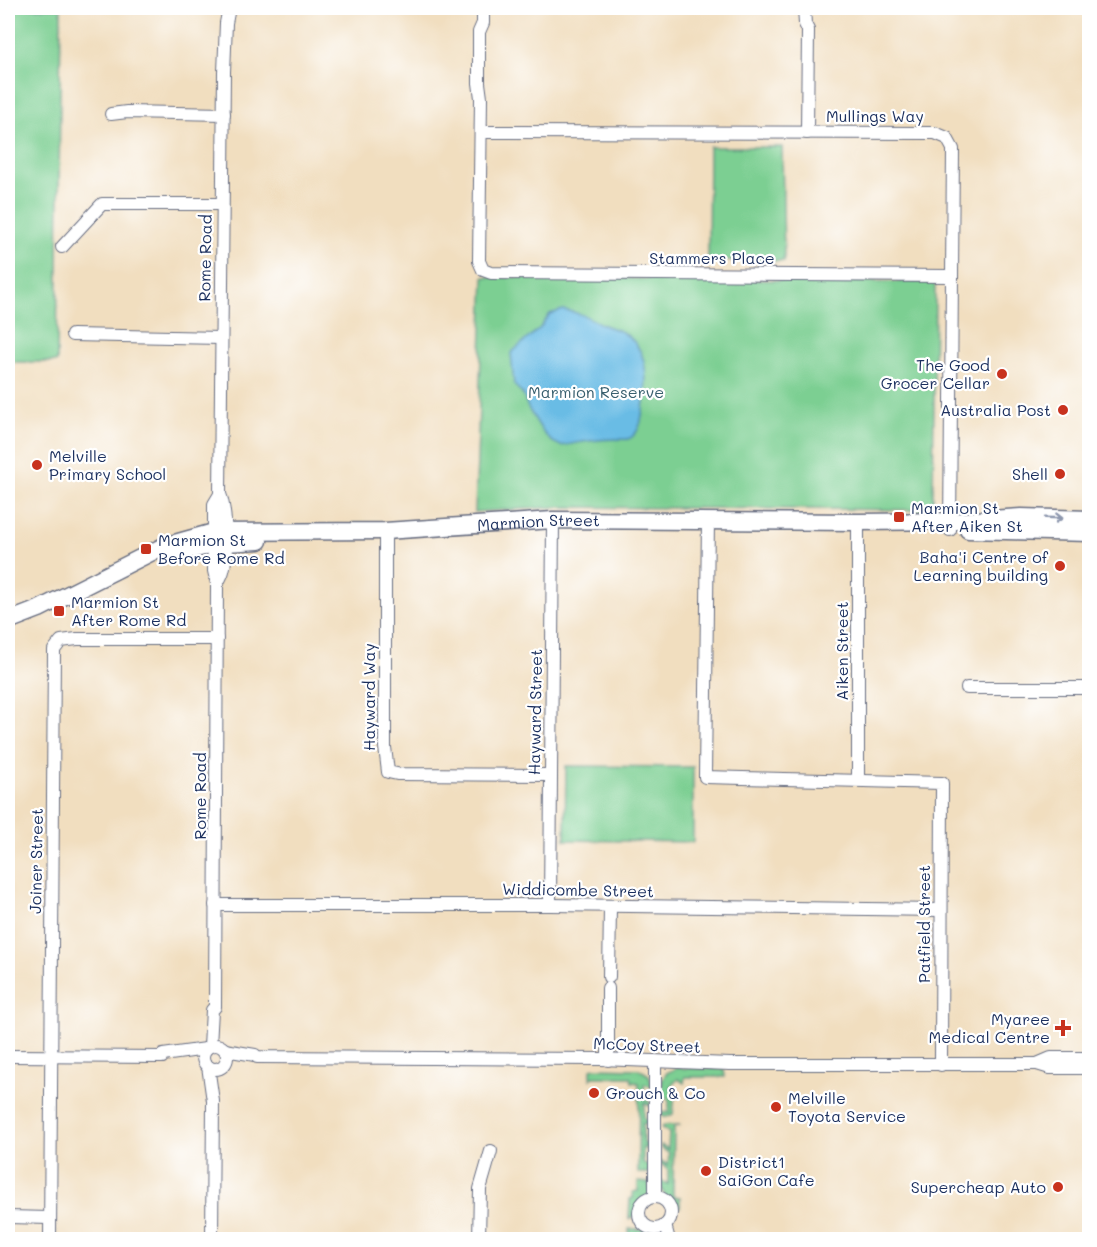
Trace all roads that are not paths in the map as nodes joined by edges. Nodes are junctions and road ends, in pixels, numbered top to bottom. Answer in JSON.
{"nodes":[{"id":1,"x":222,"y":8,"type":"edge"},
{"id":2,"x":229,"y":8,"type":"edge"},
{"id":3,"x":475,"y":8,"type":"edge"},
{"id":4,"x":483,"y":8,"type":"edge"},
{"id":5,"x":804,"y":8,"type":"edge"},
{"id":6,"x":811,"y":8,"type":"edge"},
{"id":7,"x":226,"y":23,"type":"junction"},
{"id":8,"x":808,"y":30,"type":"junction"},
{"id":9,"x":479,"y":32,"type":"junction"},
{"id":10,"x":111,"y":114,"type":"dead end"},
{"id":11,"x":224,"y":114,"type":"junction"},
{"id":12,"x":481,"y":132,"type":"junction"},
{"id":13,"x":807,"y":133,"type":"junction"},
{"id":14,"x":222,"y":204,"type":"junction"},
{"id":15,"x":62,"y":247,"type":"dead end"},
{"id":16,"x":951,"y":276,"type":"junction"},
{"id":17,"x":72,"y":335,"type":"dead end"},
{"id":18,"x":221,"y":338,"type":"junction"},
{"id":19,"x":1089,"y":519,"type":"edge"},
{"id":20,"x":553,"y":523,"type":"junction"},
{"id":21,"x":708,"y":524,"type":"junction"},
{"id":22,"x":858,"y":525,"type":"junction"},
{"id":23,"x":950,"y":526,"type":"junction"},
{"id":24,"x":1089,"y":533,"type":"edge"},
{"id":25,"x":386,"y":534,"type":"junction"},
{"id":26,"x":219,"y":538,"type":"junction"},
{"id":27,"x":8,"y":621,"type":"edge"},
{"id":28,"x":8,"y":629,"type":"edge"},
{"id":29,"x":217,"y":639,"type":"junction"},
{"id":30,"x":967,"y":688,"type":"dead end"},
{"id":31,"x":1089,"y":688,"type":"edge"},
{"id":32,"x":551,"y":775,"type":"junction"},
{"id":33,"x":858,"y":780,"type":"junction"},
{"id":34,"x":215,"y":905,"type":"junction"},
{"id":35,"x":550,"y":905,"type":"junction"},
{"id":36,"x":610,"y":907,"type":"junction"},
{"id":37,"x":941,"y":910,"type":"junction"},
{"id":38,"x":215,"y":1007,"type":"junction"},
{"id":39,"x":224,"y":1049,"type":"junction"},
{"id":40,"x":8,"y":1056,"type":"edge"},
{"id":41,"x":50,"y":1057,"type":"junction"},
{"id":42,"x":257,"y":1058,"type":"junction"},
{"id":43,"x":1089,"y":1058,"type":"edge"},
{"id":44,"x":212,"y":1059,"type":"junction"},
{"id":45,"x":609,"y":1060,"type":"junction"},
{"id":46,"x":655,"y":1061,"type":"junction"},
{"id":47,"x":1037,"y":1064,"type":"junction"},
{"id":48,"x":940,"y":1065,"type":"junction"},
{"id":49,"x":1089,"y":1068,"type":"edge"},
{"id":50,"x":490,"y":1151,"type":"dead end"},
{"id":51,"x":655,"y":1197,"type":"junction"},
{"id":52,"x":8,"y":1218,"type":"edge"},
{"id":53,"x":50,"y":1218,"type":"junction"},
{"id":54,"x":665,"y":1225,"type":"junction"},
{"id":55,"x":50,"y":1239,"type":"edge"},
{"id":56,"x":212,"y":1239,"type":"edge"},
{"id":57,"x":479,"y":1239,"type":"edge"},
{"id":58,"x":669,"y":1239,"type":"edge"}],
"edges":[{"from":1,"to":7,"type":"street","name":"Rome Road"},
{"from":2,"to":7,"type":"street","name":"Rome Road"},
{"from":3,"to":9,"type":"street"},
{"from":4,"to":9,"type":"street"},
{"from":5,"to":8,"type":"street"},
{"from":6,"to":8,"type":"street"},
{"from":7,"to":11,"type":"street","name":"Rome Road"},
{"from":8,"to":13,"type":"street"},
{"from":9,"to":12,"type":"street"},
{"from":10,"to":11,"type":"street"},
{"from":11,"to":14,"type":"street","name":"Rome Road"},
{"from":12,"to":13,"type":"street","name":"Mullings Way"},
{"from":12,"to":16,"type":"street","name":"Stammers Place"},
{"from":13,"to":16,"type":"street","name":"Mullings Way"},
{"from":14,"to":15,"type":"street"},
{"from":14,"to":18,"type":"street","name":"Rome Road"},
{"from":16,"to":23,"type":"street","name":"Mullings Way"},
{"from":17,"to":18,"type":"street"},
{"from":18,"to":26,"type":"street","name":"Rome Road"},
{"from":23,"to":19,"type":"main road","name":"Marmion Street","one_way":true},
{"from":20,"to":21,"type":"main road","name":"Marmion Street"},
{"from":20,"to":25,"type":"main road","name":"Marmion Street"},
{"from":20,"to":32,"type":"street","name":"Hayward Street"},
{"from":21,"to":22,"type":"main road","name":"Marmion Street"},
{"from":21,"to":33,"type":"street"},
{"from":22,"to":23,"type":"main road","name":"Marmion Street"},
{"from":22,"to":33,"type":"street","name":"Aiken Street"},
{"from":23,"to":24,"type":"main road","name":"Marmion Street"},
{"from":25,"to":26,"type":"main road","name":"Marmion Street"},
{"from":25,"to":32,"type":"street","name":"Hayward Way"},
{"from":26,"to":27,"type":"main road","name":"Marmion Street"},
{"from":26,"to":28,"type":"main road","name":"Marmion Street"},
{"from":26,"to":29,"type":"street","name":"Rome Road"},
{"from":29,"to":34,"type":"street","name":"Rome Road"},
{"from":29,"to":41,"type":"street","name":"Joiner Street"},
{"from":30,"to":31,"type":"street"},
{"from":32,"to":35,"type":"street","name":"Hayward Street"},
{"from":33,"to":37,"type":"street","name":"Patfield Street"},
{"from":34,"to":35,"type":"street","name":"Widdicombe Street"},
{"from":34,"to":38,"type":"street","name":"Rome Road"},
{"from":35,"to":36,"type":"street","name":"Widdicombe Street"},
{"from":36,"to":37,"type":"street","name":"Widdicombe Street"},
{"from":36,"to":45,"type":"street"},
{"from":37,"to":48,"type":"street","name":"Patfield Street"},
{"from":38,"to":39,"type":"street","name":"Rome Road"},
{"from":38,"to":44,"type":"street","name":"Rome Road"},
{"from":39,"to":42,"type":"street","name":"McCoy Street"},
{"from":39,"to":44,"type":"street","name":"Rome Road"},
{"from":40,"to":41,"type":"street","name":"McCoy Street"},
{"from":41,"to":44,"type":"street","name":"McCoy Street"},
{"from":41,"to":53,"type":"street","name":"Joiner Street"},
{"from":42,"to":44,"type":"street","name":"McCoy Street"},
{"from":42,"to":45,"type":"street","name":"McCoy Street"},
{"from":43,"to":47,"type":"street","name":"McCoy Street"},
{"from":44,"to":56,"type":"street","name":"Rome Road"},
{"from":45,"to":46,"type":"street","name":"McCoy Street"},
{"from":46,"to":48,"type":"street","name":"McCoy Street"},
{"from":46,"to":51,"type":"street"},
{"from":47,"to":48,"type":"street","name":"McCoy Street"},
{"from":47,"to":49,"type":"street","name":"McCoy Street"},
{"from":50,"to":57,"type":"street"},
{"from":51,"to":54,"type":"street"},
{"from":51,"to":54,"type":"street"},
{"from":52,"to":53,"type":"street"},
{"from":53,"to":55,"type":"street","name":"Joiner Street"},
{"from":54,"to":58,"type":"street"}]}
